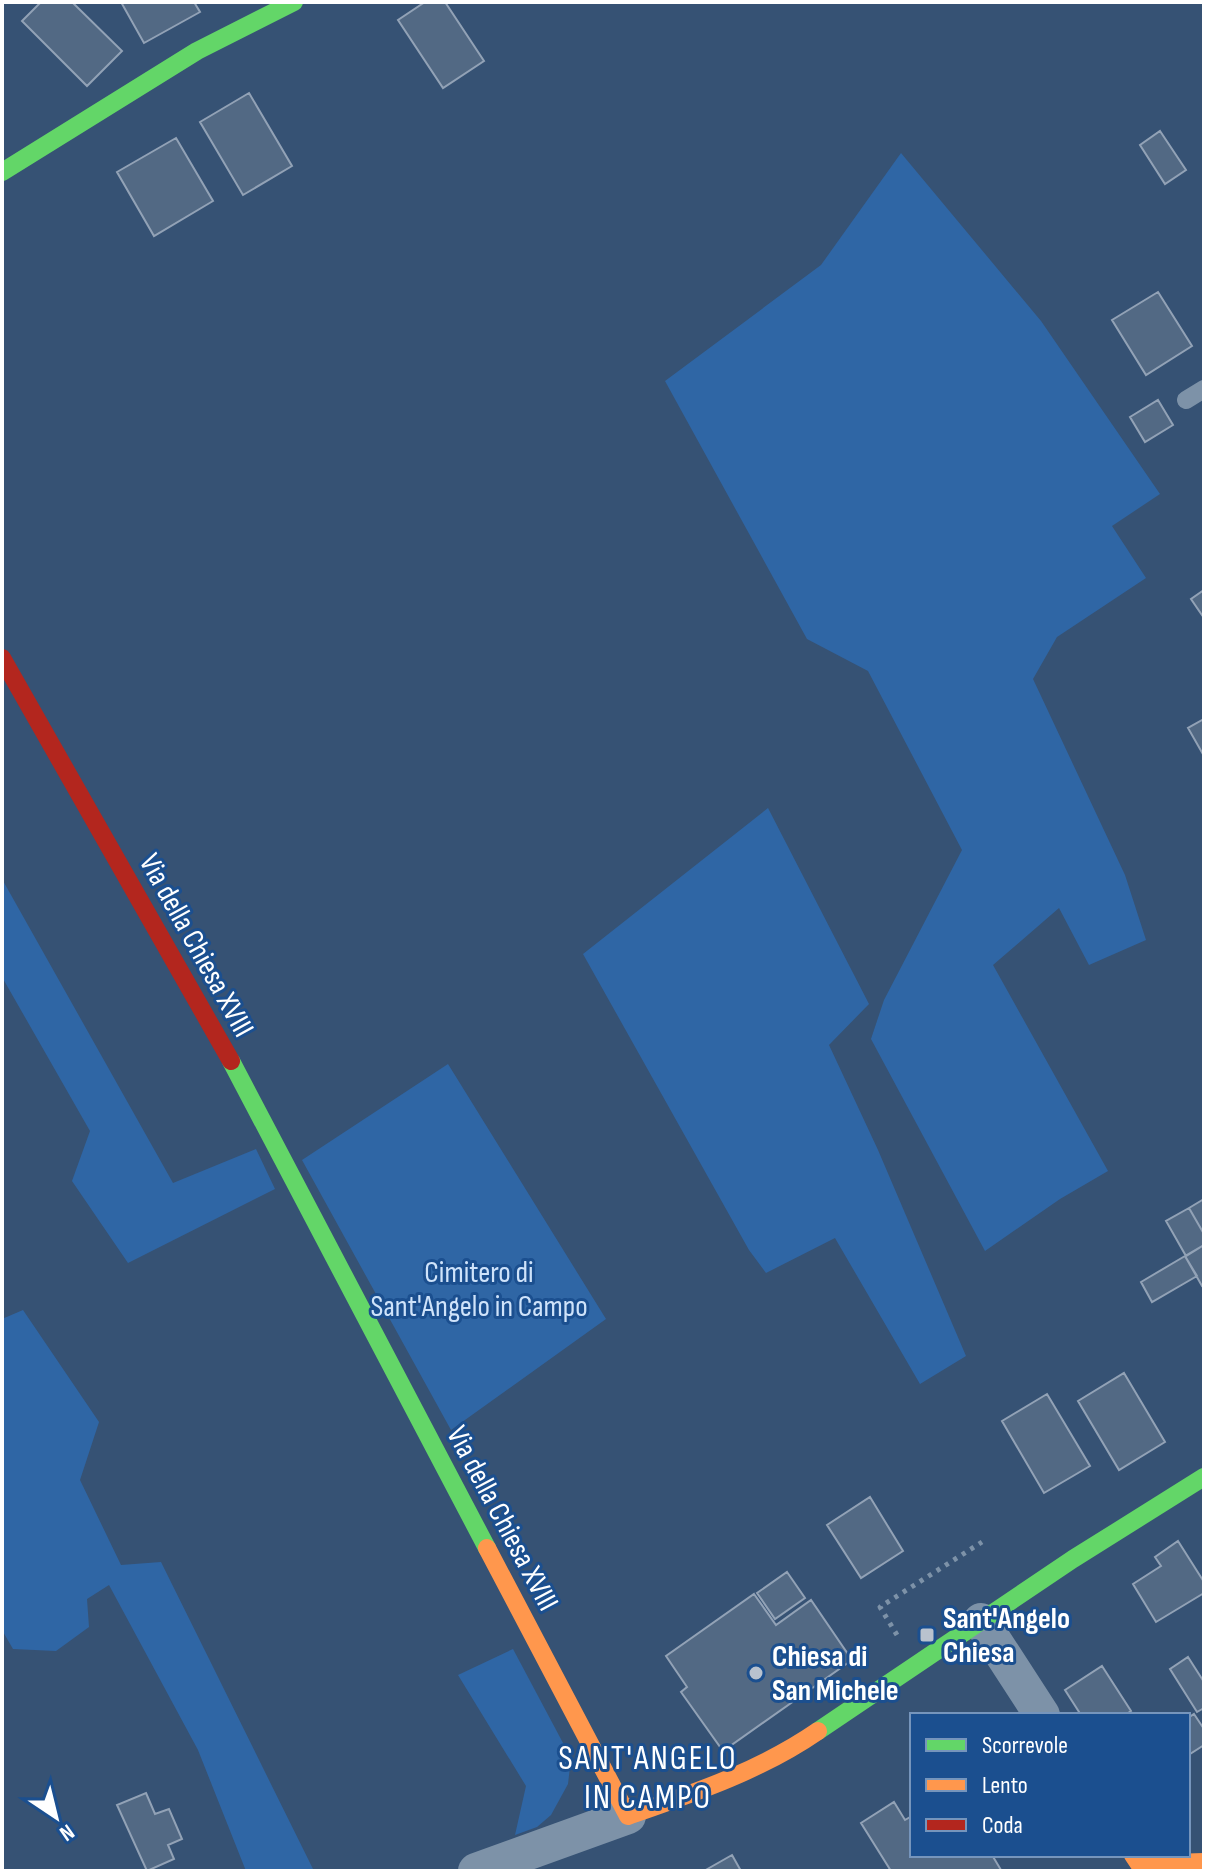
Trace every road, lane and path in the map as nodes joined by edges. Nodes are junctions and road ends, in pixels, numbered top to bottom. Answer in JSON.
{"nodes":[{"id":1,"x":294,"y":2,"type":"edge"},
{"id":2,"x":2,"y":172,"type":"edge"},
{"id":3,"x":1204,"y":389,"type":"edge"},
{"id":4,"x":1186,"y":400,"type":"dead end"},
{"id":5,"x":2,"y":658,"type":"edge"},
{"id":6,"x":1204,"y":1477,"type":"edge"},
{"id":7,"x":982,"y":1542,"type":"dead end"},
{"id":8,"x":981,"y":1621,"type":"junction"},
{"id":9,"x":917,"y":1666,"type":"junction"},
{"id":10,"x":1041,"y":1713,"type":"edge"},
{"id":11,"x":628,"y":1816,"type":"junction"},
{"id":12,"x":1134,"y":1857,"type":"edge"},
{"id":13,"x":1204,"y":1862,"type":"edge"},
{"id":14,"x":476,"y":1871,"type":"edge"}],
"edges":[{"from":1,"to":2,"type":"street"},
{"from":3,"to":4,"type":"lane"},
{"from":5,"to":11,"type":"street","name":"Via della Chiesa XVIII"},
{"from":6,"to":8,"type":"street"},
{"from":7,"to":9,"type":"path"},
{"from":8,"to":9,"type":"street"},
{"from":8,"to":10,"type":"street"},
{"from":9,"to":11,"type":"street"},
{"from":11,"to":14,"type":"street"},
{"from":12,"to":13,"type":"street"}]}
